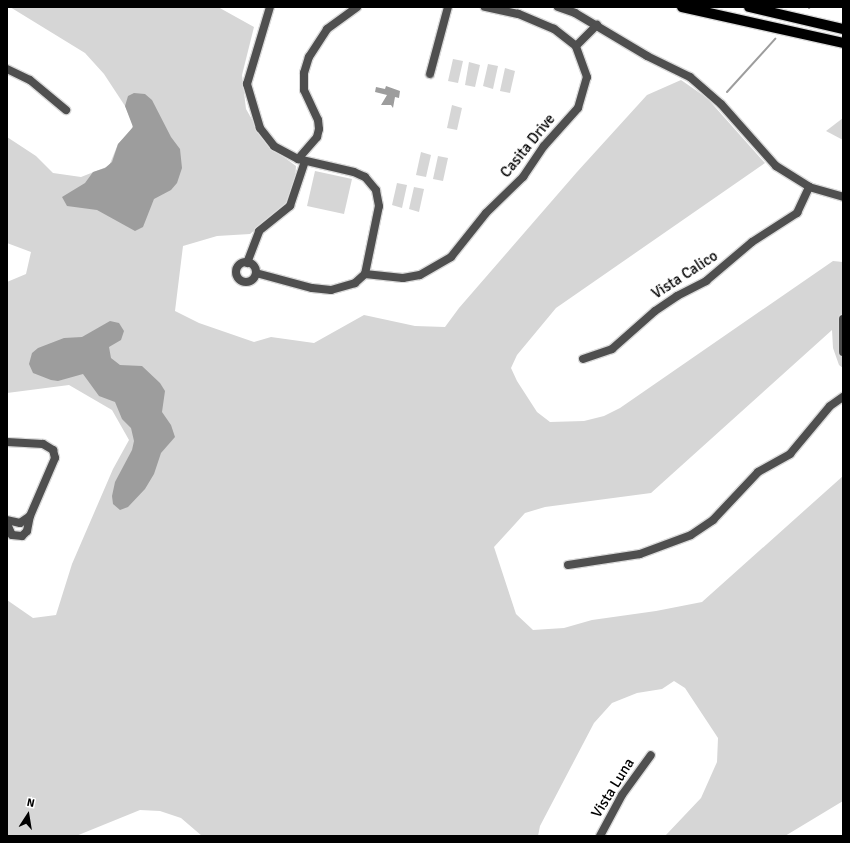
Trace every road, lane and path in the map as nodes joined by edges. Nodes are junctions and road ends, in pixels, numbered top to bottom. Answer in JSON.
{"nodes":[{"id":1,"x":270,"y":7,"type":"edge"},
{"id":2,"x":357,"y":7,"type":"edge"},
{"id":3,"x":448,"y":7,"type":"edge"},
{"id":4,"x":485,"y":7,"type":"edge"},
{"id":5,"x":558,"y":7,"type":"edge"},
{"id":6,"x":682,"y":7,"type":"edge"},
{"id":7,"x":749,"y":7,"type":"edge"},
{"id":8,"x":597,"y":25,"type":"junction"},
{"id":9,"x":843,"y":28,"type":"edge"},
{"id":10,"x":843,"y":43,"type":"edge"},
{"id":11,"x":576,"y":46,"type":"junction"},
{"id":12,"x":7,"y":69,"type":"edge"},
{"id":13,"x":430,"y":74,"type":"dead end"},
{"id":14,"x":66,"y":110,"type":"dead end"},
{"id":15,"x":302,"y":160,"type":"junction"},
{"id":16,"x":809,"y":187,"type":"junction"},
{"id":17,"x":843,"y":197,"type":"edge"},
{"id":18,"x":247,"y":263,"type":"junction"},
{"id":19,"x":256,"y":273,"type":"junction"},
{"id":20,"x":365,"y":274,"type":"junction"},
{"id":21,"x":843,"y":319,"type":"edge"},
{"id":22,"x":843,"y":352,"type":"edge"},
{"id":23,"x":583,"y":359,"type":"dead end"},
{"id":24,"x":843,"y":397,"type":"edge"},
{"id":25,"x":7,"y":442,"type":"edge"},
{"id":26,"x":30,"y":516,"type":"junction"},
{"id":27,"x":7,"y":520,"type":"edge"},
{"id":28,"x":7,"y":524,"type":"edge"},
{"id":29,"x":568,"y":565,"type":"dead end"},
{"id":30,"x":651,"y":754,"type":"dead end"},
{"id":31,"x":600,"y":836,"type":"edge"}],
"edges":[{"from":1,"to":15,"type":"street"},
{"from":2,"to":15,"type":"street"},
{"from":3,"to":13,"type":"street"},
{"from":4,"to":11,"type":"street"},
{"from":5,"to":8,"type":"street"},
{"from":6,"to":10,"type":"main road"},
{"from":7,"to":9,"type":"main road"},
{"from":8,"to":11,"type":"street"},
{"from":8,"to":16,"type":"street"},
{"from":11,"to":20,"type":"street","name":"Casita Drive"},
{"from":12,"to":14,"type":"street"},
{"from":15,"to":18,"type":"street"},
{"from":15,"to":20,"type":"street"},
{"from":16,"to":17,"type":"street"},
{"from":16,"to":23,"type":"street","name":"Vista Calico"},
{"from":18,"to":19,"type":"street"},
{"from":18,"to":19,"type":"street"},
{"from":19,"to":20,"type":"street"},
{"from":21,"to":22,"type":"street"},
{"from":24,"to":29,"type":"street"},
{"from":25,"to":26,"type":"street"},
{"from":26,"to":27,"type":"street"},
{"from":26,"to":28,"type":"street"},
{"from":30,"to":31,"type":"street","name":"Vista Luna"}]}
